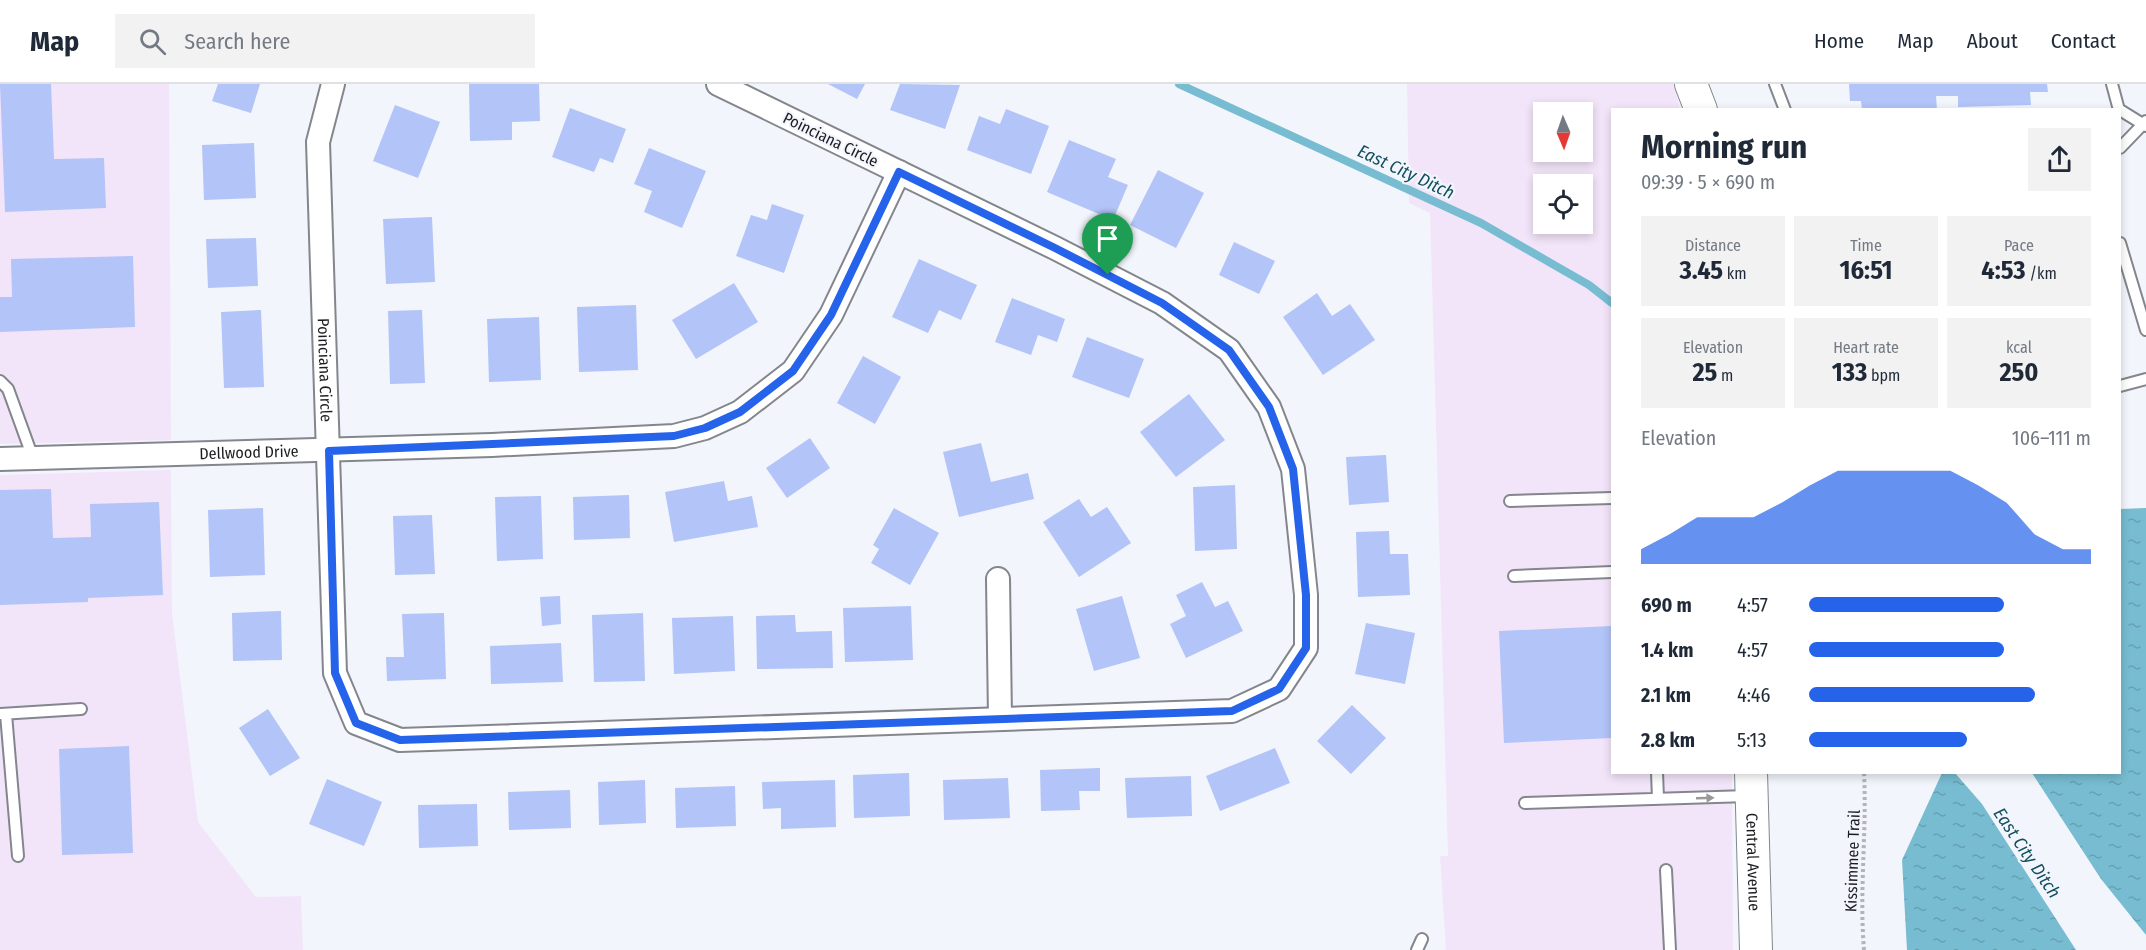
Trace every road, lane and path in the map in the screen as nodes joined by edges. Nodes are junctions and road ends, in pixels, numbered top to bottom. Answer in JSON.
{"nodes":[{"id":1,"x":333,"y":84,"type":"edge"},
{"id":2,"x":718,"y":84,"type":"edge"},
{"id":3,"x":1691,"y":84,"type":"edge"},
{"id":4,"x":1775,"y":84,"type":"edge"},
{"id":5,"x":2112,"y":84,"type":"edge"},
{"id":6,"x":1700,"y":108,"type":"edge"},
{"id":7,"x":1784,"y":108,"type":"edge"},
{"id":8,"x":2118,"y":108,"type":"edge"},
{"id":9,"x":2121,"y":111,"type":"edge"},
{"id":10,"x":2145,"y":124,"type":"edge"},
{"id":11,"x":2121,"y":147,"type":"edge"},
{"id":12,"x":899,"y":172,"type":"junction"},
{"id":13,"x":2121,"y":246,"type":"edge"},
{"id":14,"x":2146,"y":330,"type":"edge"},
{"id":15,"x":2146,"y":379,"type":"edge"},
{"id":16,"x":0,"y":381,"type":"edge"},
{"id":17,"x":2121,"y":386,"type":"edge"},
{"id":18,"x":329,"y":451,"type":"junction"},
{"id":19,"x":34,"y":458,"type":"junction"},
{"id":20,"x":0,"y":459,"type":"edge"},
{"id":21,"x":1611,"y":498,"type":"edge"},
{"id":22,"x":1510,"y":501,"type":"dead end"},
{"id":23,"x":1611,"y":572,"type":"edge"},
{"id":24,"x":1514,"y":576,"type":"dead end"},
{"id":25,"x":998,"y":579,"type":"dead end"},
{"id":26,"x":81,"y":709,"type":"dead end"},
{"id":27,"x":3,"y":714,"type":"edge"},
{"id":28,"x":1000,"y":718,"type":"junction"},
{"id":29,"x":1657,"y":774,"type":"edge"},
{"id":30,"x":1864,"y":774,"type":"edge"},
{"id":31,"x":1751,"y":784,"type":"edge"},
{"id":32,"x":1658,"y":799,"type":"junction"},
{"id":33,"x":1525,"y":802,"type":"dead end"},
{"id":34,"x":18,"y":856,"type":"dead end"},
{"id":35,"x":1666,"y":870,"type":"dead end"},
{"id":36,"x":1671,"y":950,"type":"edge"},
{"id":37,"x":1756,"y":950,"type":"edge"},
{"id":38,"x":1864,"y":950,"type":"edge"}],
"edges":[{"from":1,"to":18,"type":"street","name":"Poinciana Circle"},
{"from":2,"to":12,"type":"street","name":"Poinciana Circle"},
{"from":3,"to":6,"type":"street"},
{"from":4,"to":7,"type":"lane"},
{"from":5,"to":8,"type":"lane"},
{"from":9,"to":10,"type":"lane"},
{"from":10,"to":11,"type":"lane"},
{"from":12,"to":18,"type":"street","name":"Dellwood Drive"},
{"from":12,"to":28,"type":"street","name":"Poinciana Circle"},
{"from":13,"to":14,"type":"lane"},
{"from":15,"to":17,"type":"lane"},
{"from":16,"to":19,"type":"lane"},
{"from":18,"to":19,"type":"street","name":"Dellwood Drive"},
{"from":18,"to":28,"type":"street","name":"Poinciana Circle"},
{"from":19,"to":20,"type":"street","name":"Dellwood Drive"},
{"from":21,"to":22,"type":"lane"},
{"from":23,"to":24,"type":"lane"},
{"from":25,"to":28,"type":"street"},
{"from":26,"to":27,"type":"lane"},
{"from":27,"to":34,"type":"lane"},
{"from":29,"to":32,"type":"lane"},
{"from":30,"to":38,"type":"path","name":"Kissimmee Trail"},
{"from":32,"to":31,"type":"lane","one_way":true},
{"from":31,"to":37,"type":"street","name":"Central Avenue"},
{"from":32,"to":33,"type":"lane"},
{"from":35,"to":36,"type":"lane"}]}
